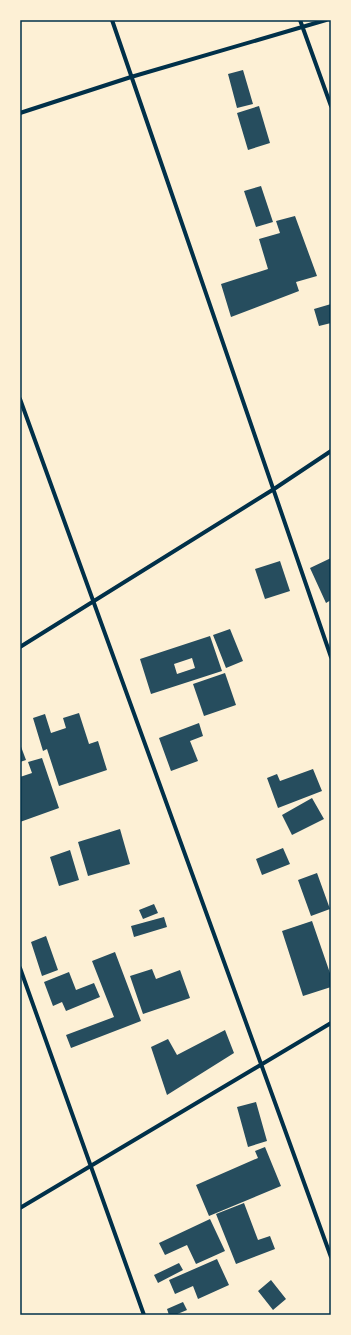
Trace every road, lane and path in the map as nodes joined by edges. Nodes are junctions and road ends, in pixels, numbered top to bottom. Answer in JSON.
{"nodes":[{"id":1,"x":112,"y":20,"type":"edge"},
{"id":2,"x":300,"y":20,"type":"edge"},
{"id":3,"x":326,"y":20,"type":"edge"},
{"id":4,"x":303,"y":27,"type":"junction"},
{"id":5,"x":131,"y":77,"type":"junction"},
{"id":6,"x":331,"y":106,"type":"edge"},
{"id":7,"x":20,"y":113,"type":"edge"},
{"id":8,"x":20,"y":399,"type":"edge"},
{"id":9,"x":331,"y":451,"type":"edge"},
{"id":10,"x":274,"y":489,"type":"junction"},
{"id":11,"x":93,"y":602,"type":"junction"},
{"id":12,"x":20,"y":647,"type":"edge"},
{"id":13,"x":331,"y":657,"type":"edge"},
{"id":14,"x":20,"y":968,"type":"edge"},
{"id":15,"x":331,"y":1023,"type":"edge"},
{"id":16,"x":261,"y":1064,"type":"junction"},
{"id":17,"x":91,"y":1166,"type":"junction"},
{"id":18,"x":20,"y":1208,"type":"edge"},
{"id":19,"x":331,"y":1257,"type":"edge"},
{"id":20,"x":144,"y":1315,"type":"edge"}],
"edges":[{"from":1,"to":5,"type":"street"},
{"from":2,"to":4,"type":"street"},
{"from":3,"to":4,"type":"street"},
{"from":4,"to":5,"type":"street"},
{"from":4,"to":6,"type":"street"},
{"from":5,"to":7,"type":"street"},
{"from":5,"to":10,"type":"street"},
{"from":8,"to":11,"type":"street"},
{"from":9,"to":10,"type":"street"},
{"from":10,"to":11,"type":"street"},
{"from":10,"to":13,"type":"street"},
{"from":11,"to":12,"type":"street"},
{"from":11,"to":16,"type":"street"},
{"from":14,"to":17,"type":"street"},
{"from":15,"to":16,"type":"street"},
{"from":16,"to":17,"type":"street"},
{"from":16,"to":19,"type":"street"},
{"from":17,"to":18,"type":"street"},
{"from":17,"to":20,"type":"street"}]}
